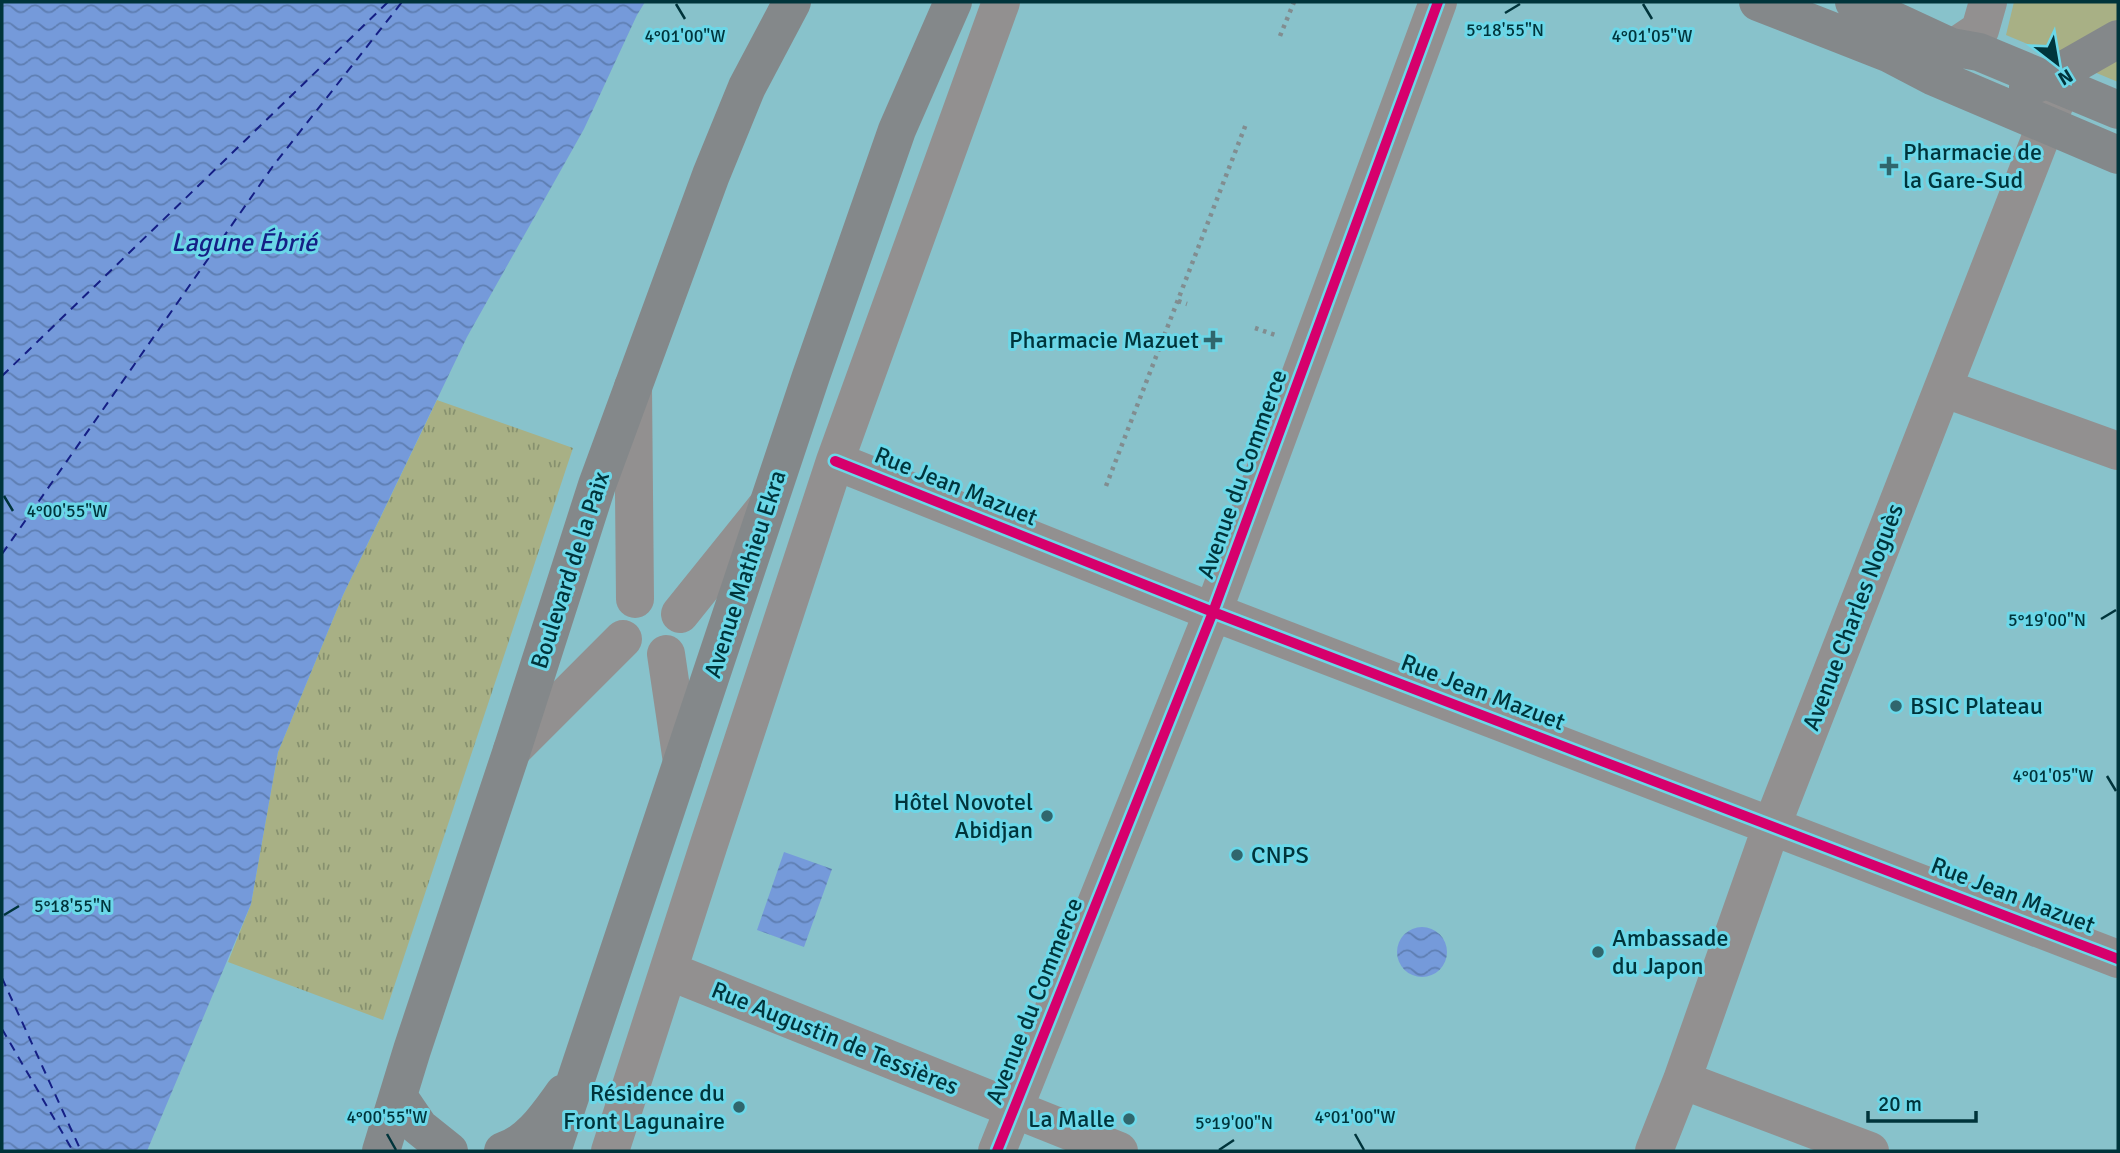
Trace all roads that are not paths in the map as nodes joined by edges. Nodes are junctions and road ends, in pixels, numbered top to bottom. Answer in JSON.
{"nodes":[{"id":1,"x":792,"y":2,"type":"edge"},
{"id":2,"x":953,"y":2,"type":"edge"},
{"id":3,"x":1001,"y":2,"type":"edge"},
{"id":4,"x":1438,"y":2,"type":"edge"},
{"id":5,"x":1854,"y":2,"type":"edge"},
{"id":6,"x":1988,"y":2,"type":"edge"},
{"id":7,"x":1765,"y":3,"type":"edge"},
{"id":8,"x":2118,"y":39,"type":"edge"},
{"id":9,"x":1951,"y":47,"type":"junction"},
{"id":10,"x":1921,"y":71,"type":"junction"},
{"id":11,"x":2054,"y":83,"type":"junction"},
{"id":12,"x":1987,"y":100,"type":"junction"},
{"id":13,"x":2118,"y":110,"type":"edge"},
{"id":14,"x":2046,"y":124,"type":"junction"},
{"id":15,"x":2118,"y":155,"type":"edge"},
{"id":16,"x":811,"y":376,"type":"junction"},
{"id":17,"x":634,"y":385,"type":"junction"},
{"id":18,"x":1943,"y":388,"type":"junction"},
{"id":19,"x":858,"y":396,"type":"junction"},
{"id":20,"x":2118,"y":451,"type":"edge"},
{"id":21,"x":835,"y":461,"type":"junction"},
{"id":22,"x":768,"y":504,"type":"junction"},
{"id":23,"x":635,"y":599,"type":"dead end"},
{"id":24,"x":1213,"y":612,"type":"junction"},
{"id":25,"x":680,"y":614,"type":"dead end"},
{"id":26,"x":623,"y":639,"type":"dead end"},
{"id":27,"x":666,"y":654,"type":"dead end"},
{"id":28,"x":512,"y":750,"type":"junction"},
{"id":29,"x":682,"y":762,"type":"junction"},
{"id":30,"x":1772,"y":825,"type":"junction"},
{"id":31,"x":661,"y":826,"type":"junction"},
{"id":32,"x":708,"y":847,"type":"junction"},
{"id":33,"x":2118,"y":958,"type":"edge"},
{"id":34,"x":669,"y":971,"type":"junction"},
{"id":35,"x":578,"y":1074,"type":"junction"},
{"id":36,"x":1682,"y":1080,"type":"junction"},
{"id":37,"x":398,"y":1096,"type":"junction"},
{"id":38,"x":1012,"y":1110,"type":"junction"},
{"id":39,"x":381,"y":1151,"type":"edge"},
{"id":40,"x":449,"y":1151,"type":"edge"},
{"id":41,"x":503,"y":1151,"type":"edge"},
{"id":42,"x":552,"y":1151,"type":"edge"},
{"id":43,"x":610,"y":1151,"type":"edge"},
{"id":44,"x":997,"y":1151,"type":"edge"},
{"id":45,"x":1119,"y":1151,"type":"edge"},
{"id":46,"x":1654,"y":1151,"type":"edge"},
{"id":47,"x":1870,"y":1151,"type":"edge"}],
"edges":[{"from":1,"to":17,"type":"main road","name":"Boulevard de la Paix"},
{"from":2,"to":16,"type":"main road","name":"Avenue Mathieu Ekra"},
{"from":3,"to":19,"type":"street"},
{"from":4,"to":24,"type":"street","name":"Avenue du Commerce"},
{"from":5,"to":9,"type":"main road"},
{"from":6,"to":9,"type":"street"},
{"from":7,"to":10,"type":"main road"},
{"from":8,"to":11,"type":"main road"},
{"from":9,"to":10,"type":"street"},
{"from":9,"to":11,"type":"main road"},
{"from":10,"to":12,"type":"main road"},
{"from":11,"to":12,"type":"main road"},
{"from":11,"to":13,"type":"main road"},
{"from":11,"to":14,"type":"street","name":"Avenue Charles Noguès"},
{"from":12,"to":14,"type":"main road"},
{"from":14,"to":15,"type":"main road"},
{"from":14,"to":18,"type":"street","name":"Avenue Charles Noguès"},
{"from":16,"to":19,"type":"street"},
{"from":16,"to":22,"type":"main road","name":"Avenue Mathieu Ekra"},
{"from":17,"to":23,"type":"street"},
{"from":17,"to":28,"type":"main road","name":"Boulevard de la Paix"},
{"from":18,"to":20,"type":"street"},
{"from":18,"to":30,"type":"street","name":"Avenue Charles Noguès"},
{"from":19,"to":21,"type":"street"},
{"from":21,"to":24,"type":"street","name":"Rue Jean Mazuet"},
{"from":21,"to":32,"type":"street"},
{"from":22,"to":25,"type":"street"},
{"from":22,"to":29,"type":"main road","name":"Avenue Mathieu Ekra"},
{"from":24,"to":30,"type":"street","name":"Rue Jean Mazuet"},
{"from":24,"to":38,"type":"street","name":"Avenue du Commerce"},
{"from":26,"to":28,"type":"street"},
{"from":27,"to":29,"type":"street"},
{"from":28,"to":37,"type":"main road","name":"Boulevard de la Paix"},
{"from":29,"to":31,"type":"main road","name":"Avenue Mathieu Ekra"},
{"from":30,"to":33,"type":"street","name":"Rue Jean Mazuet"},
{"from":30,"to":36,"type":"street","name":"Avenue Charles Noguès"},
{"from":31,"to":32,"type":"street"},
{"from":31,"to":35,"type":"main road","name":"Avenue Mathieu Ekra"},
{"from":32,"to":34,"type":"street"},
{"from":34,"to":38,"type":"street","name":"Rue Augustin de Tessières"},
{"from":34,"to":43,"type":"street"},
{"from":35,"to":41,"type":"main road"},
{"from":35,"to":42,"type":"main road","name":"Avenue Mathieu Ekra"},
{"from":36,"to":46,"type":"street","name":"Avenue Charles Noguès"},
{"from":36,"to":47,"type":"street"},
{"from":37,"to":39,"type":"main road","name":"Boulevard de la Paix"},
{"from":37,"to":40,"type":"main road"},
{"from":38,"to":44,"type":"street","name":"Avenue du Commerce"},
{"from":38,"to":45,"type":"street","name":"Rue Augustin de Tessières"}]}
